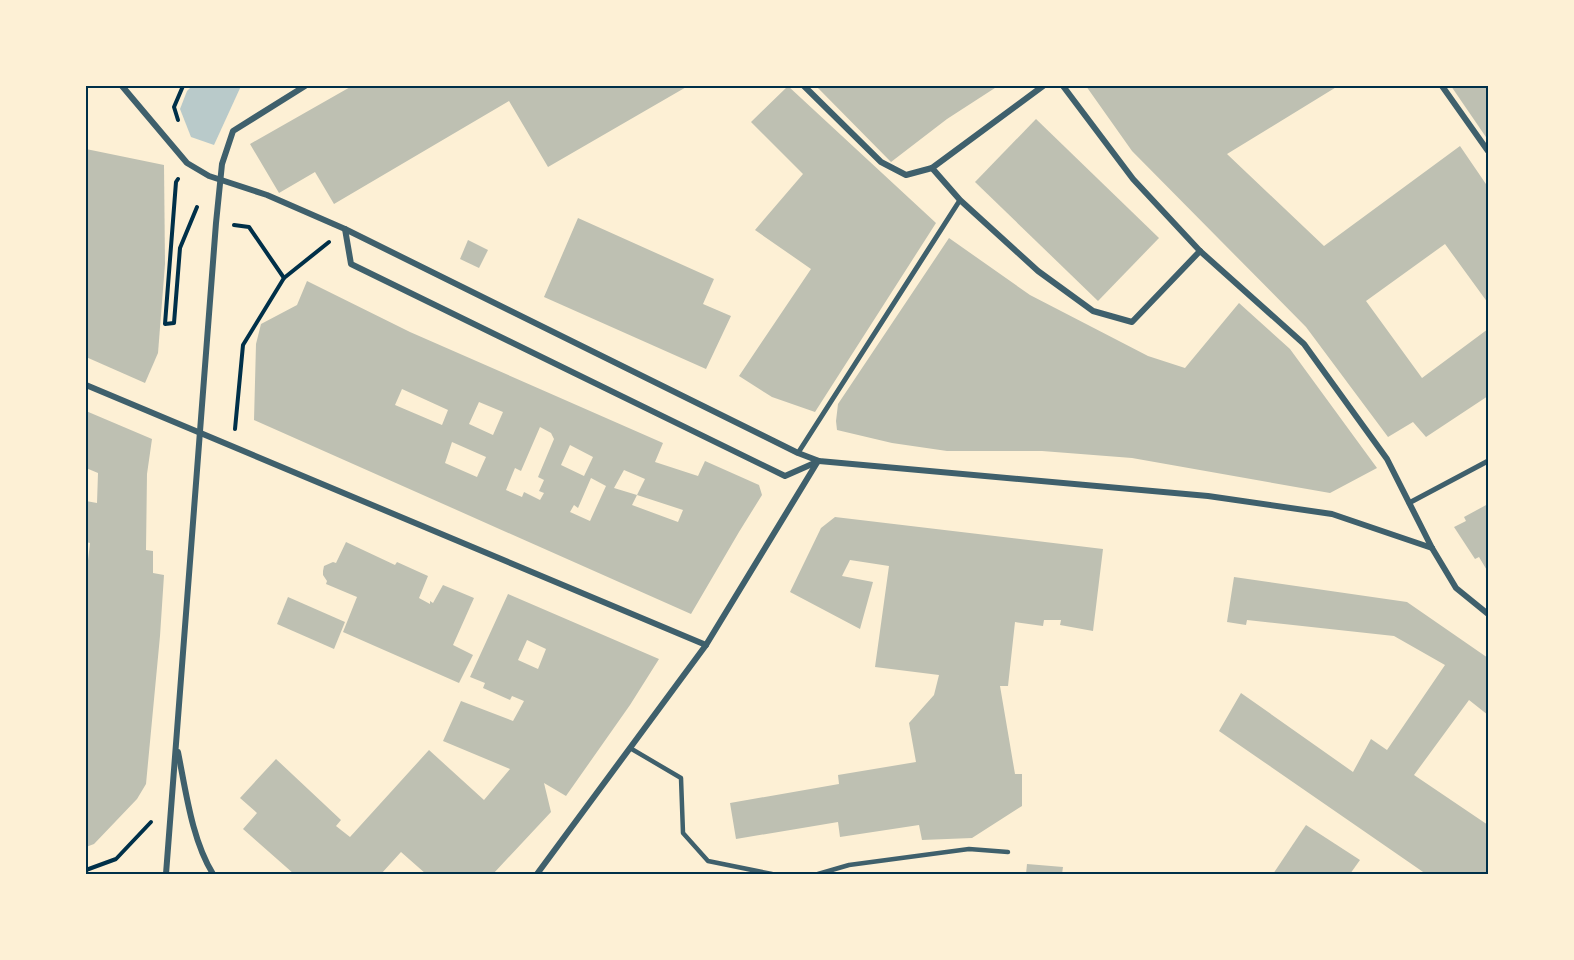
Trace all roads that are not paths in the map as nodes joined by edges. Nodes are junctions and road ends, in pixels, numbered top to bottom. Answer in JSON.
{"nodes":[{"id":1,"x":122,"y":86,"type":"edge"},
{"id":2,"x":305,"y":86,"type":"edge"},
{"id":3,"x":804,"y":86,"type":"edge"},
{"id":4,"x":1043,"y":86,"type":"edge"},
{"id":5,"x":1064,"y":86,"type":"edge"},
{"id":6,"x":1442,"y":86,"type":"edge"},
{"id":7,"x":1488,"y":151,"type":"edge"},
{"id":8,"x":932,"y":168,"type":"junction"},
{"id":9,"x":960,"y":200,"type":"junction"},
{"id":10,"x":345,"y":229,"type":"junction"},
{"id":11,"x":1200,"y":251,"type":"junction"},
{"id":12,"x":86,"y":385,"type":"edge"},
{"id":13,"x":798,"y":453,"type":"junction"},
{"id":14,"x":819,"y":461,"type":"junction"},
{"id":15,"x":1488,"y":461,"type":"edge"},
{"id":16,"x":1409,"y":503,"type":"junction"},
{"id":17,"x":1432,"y":548,"type":"junction"},
{"id":18,"x":1488,"y":614,"type":"edge"},
{"id":19,"x":706,"y":645,"type":"junction"},
{"id":20,"x":176,"y":742,"type":"junction"},
{"id":21,"x":630,"y":748,"type":"junction"},
{"id":22,"x":1008,"y":852,"type":"dead end"},
{"id":23,"x":166,"y":874,"type":"edge"},
{"id":24,"x":213,"y":874,"type":"edge"},
{"id":25,"x":537,"y":874,"type":"edge"},
{"id":26,"x":772,"y":874,"type":"edge"},
{"id":27,"x":818,"y":874,"type":"edge"}],
"edges":[{"from":1,"to":10,"type":"street"},
{"from":2,"to":20,"type":"street"},
{"from":3,"to":8,"type":"street"},
{"from":4,"to":8,"type":"street"},
{"from":5,"to":11,"type":"street"},
{"from":6,"to":7,"type":"street"},
{"from":8,"to":9,"type":"street"},
{"from":9,"to":11,"type":"street"},
{"from":9,"to":13,"type":"street"},
{"from":10,"to":13,"type":"street"},
{"from":10,"to":14,"type":"street"},
{"from":11,"to":16,"type":"street"},
{"from":12,"to":19,"type":"street"},
{"from":13,"to":14,"type":"street"},
{"from":14,"to":17,"type":"street"},
{"from":14,"to":19,"type":"street"},
{"from":15,"to":16,"type":"street"},
{"from":16,"to":17,"type":"street"},
{"from":17,"to":18,"type":"street"},
{"from":19,"to":21,"type":"street"},
{"from":20,"to":23,"type":"street"},
{"from":20,"to":24,"type":"street"},
{"from":21,"to":25,"type":"street"},
{"from":21,"to":26,"type":"lane"},
{"from":22,"to":27,"type":"lane"}]}
